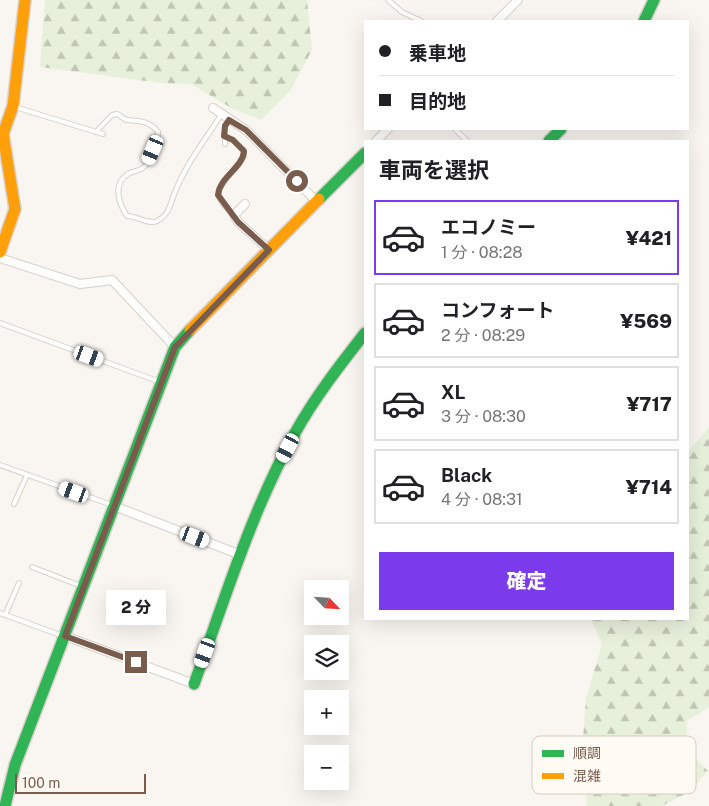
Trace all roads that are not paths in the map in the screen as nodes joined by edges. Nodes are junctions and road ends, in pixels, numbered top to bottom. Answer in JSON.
{"nodes":[{"id":1,"x":26,"y":0,"type":"edge"},
{"id":2,"x":388,"y":0,"type":"edge"},
{"id":3,"x":518,"y":0,"type":"edge"},
{"id":4,"x":654,"y":0,"type":"edge"},
{"id":5,"x":420,"y":20,"type":"edge"},
{"id":6,"x":498,"y":20,"type":"edge"},
{"id":7,"x":644,"y":20,"type":"edge"},
{"id":8,"x":13,"y":106,"type":"junction"},
{"id":9,"x":213,"y":108,"type":"dead end"},
{"id":10,"x":221,"y":115,"type":"junction"},
{"id":11,"x":229,"y":120,"type":"junction"},
{"id":12,"x":387,"y":130,"type":"edge"},
{"id":13,"x":456,"y":130,"type":"edge"},
{"id":14,"x":559,"y":130,"type":"edge"},
{"id":15,"x":96,"y":132,"type":"junction"},
{"id":16,"x":102,"y":134,"type":"dead end"},
{"id":17,"x":224,"y":136,"type":"junction"},
{"id":18,"x":377,"y":140,"type":"edge"},
{"id":19,"x":466,"y":140,"type":"edge"},
{"id":20,"x":550,"y":140,"type":"edge"},
{"id":21,"x":225,"y":144,"type":"dead end"},
{"id":22,"x":364,"y":154,"type":"edge"},
{"id":23,"x":317,"y":202,"type":"junction"},
{"id":24,"x":245,"y":204,"type":"dead end"},
{"id":25,"x":234,"y":215,"type":"junction"},
{"id":26,"x":269,"y":250,"type":"junction"},
{"id":27,"x":0,"y":252,"type":"edge"},
{"id":28,"x":0,"y":258,"type":"edge"},
{"id":29,"x":0,"y":323,"type":"edge"},
{"id":30,"x":364,"y":334,"type":"edge"},
{"id":31,"x":175,"y":347,"type":"junction"},
{"id":32,"x":160,"y":382,"type":"junction"},
{"id":33,"x":0,"y":465,"type":"edge"},
{"id":34,"x":27,"y":475,"type":"junction"},
{"id":35,"x":14,"y":504,"type":"dead end"},
{"id":36,"x":114,"y":506,"type":"junction"},
{"id":37,"x":241,"y":555,"type":"junction"},
{"id":38,"x":32,"y":567,"type":"dead end"},
{"id":39,"x":20,"y":583,"type":"dead end"},
{"id":40,"x":84,"y":587,"type":"junction"},
{"id":41,"x":0,"y":613,"type":"edge"},
{"id":42,"x":6,"y":615,"type":"junction"},
{"id":43,"x":65,"y":636,"type":"junction"},
{"id":44,"x":194,"y":684,"type":"joint"},
{"id":45,"x":5,"y":806,"type":"edge"}],
"edges":[{"from":1,"to":8,"type":"street"},
{"from":2,"to":5,"type":"lane"},
{"from":3,"to":6,"type":"street"},
{"from":4,"to":7,"type":"street"},
{"from":8,"to":15,"type":"lane"},
{"from":8,"to":27,"type":"street"},
{"from":9,"to":10,"type":"street"},
{"from":10,"to":11,"type":"street"},
{"from":10,"to":15,"type":"lane"},
{"from":11,"to":17,"type":"lane"},
{"from":11,"to":23,"type":"street"},
{"from":12,"to":18,"type":"street"},
{"from":13,"to":19,"type":"lane"},
{"from":14,"to":20,"type":"street"},
{"from":15,"to":16,"type":"lane"},
{"from":17,"to":21,"type":"lane"},
{"from":17,"to":25,"type":"lane"},
{"from":22,"to":23,"type":"street"},
{"from":23,"to":26,"type":"street"},
{"from":24,"to":25,"type":"street"},
{"from":25,"to":26,"type":"street"},
{"from":26,"to":31,"type":"street"},
{"from":28,"to":31,"type":"street"},
{"from":29,"to":32,"type":"lane"},
{"from":30,"to":37,"type":"street"},
{"from":31,"to":32,"type":"street"},
{"from":32,"to":36,"type":"street"},
{"from":33,"to":34,"type":"lane"},
{"from":34,"to":35,"type":"lane"},
{"from":34,"to":36,"type":"lane"},
{"from":36,"to":37,"type":"street"},
{"from":36,"to":40,"type":"street"},
{"from":37,"to":44,"type":"street"},
{"from":38,"to":40,"type":"lane"},
{"from":39,"to":42,"type":"lane"},
{"from":40,"to":43,"type":"street"},
{"from":41,"to":42,"type":"lane"},
{"from":42,"to":43,"type":"lane"},
{"from":43,"to":44,"type":"street"},
{"from":43,"to":45,"type":"street"}]}
